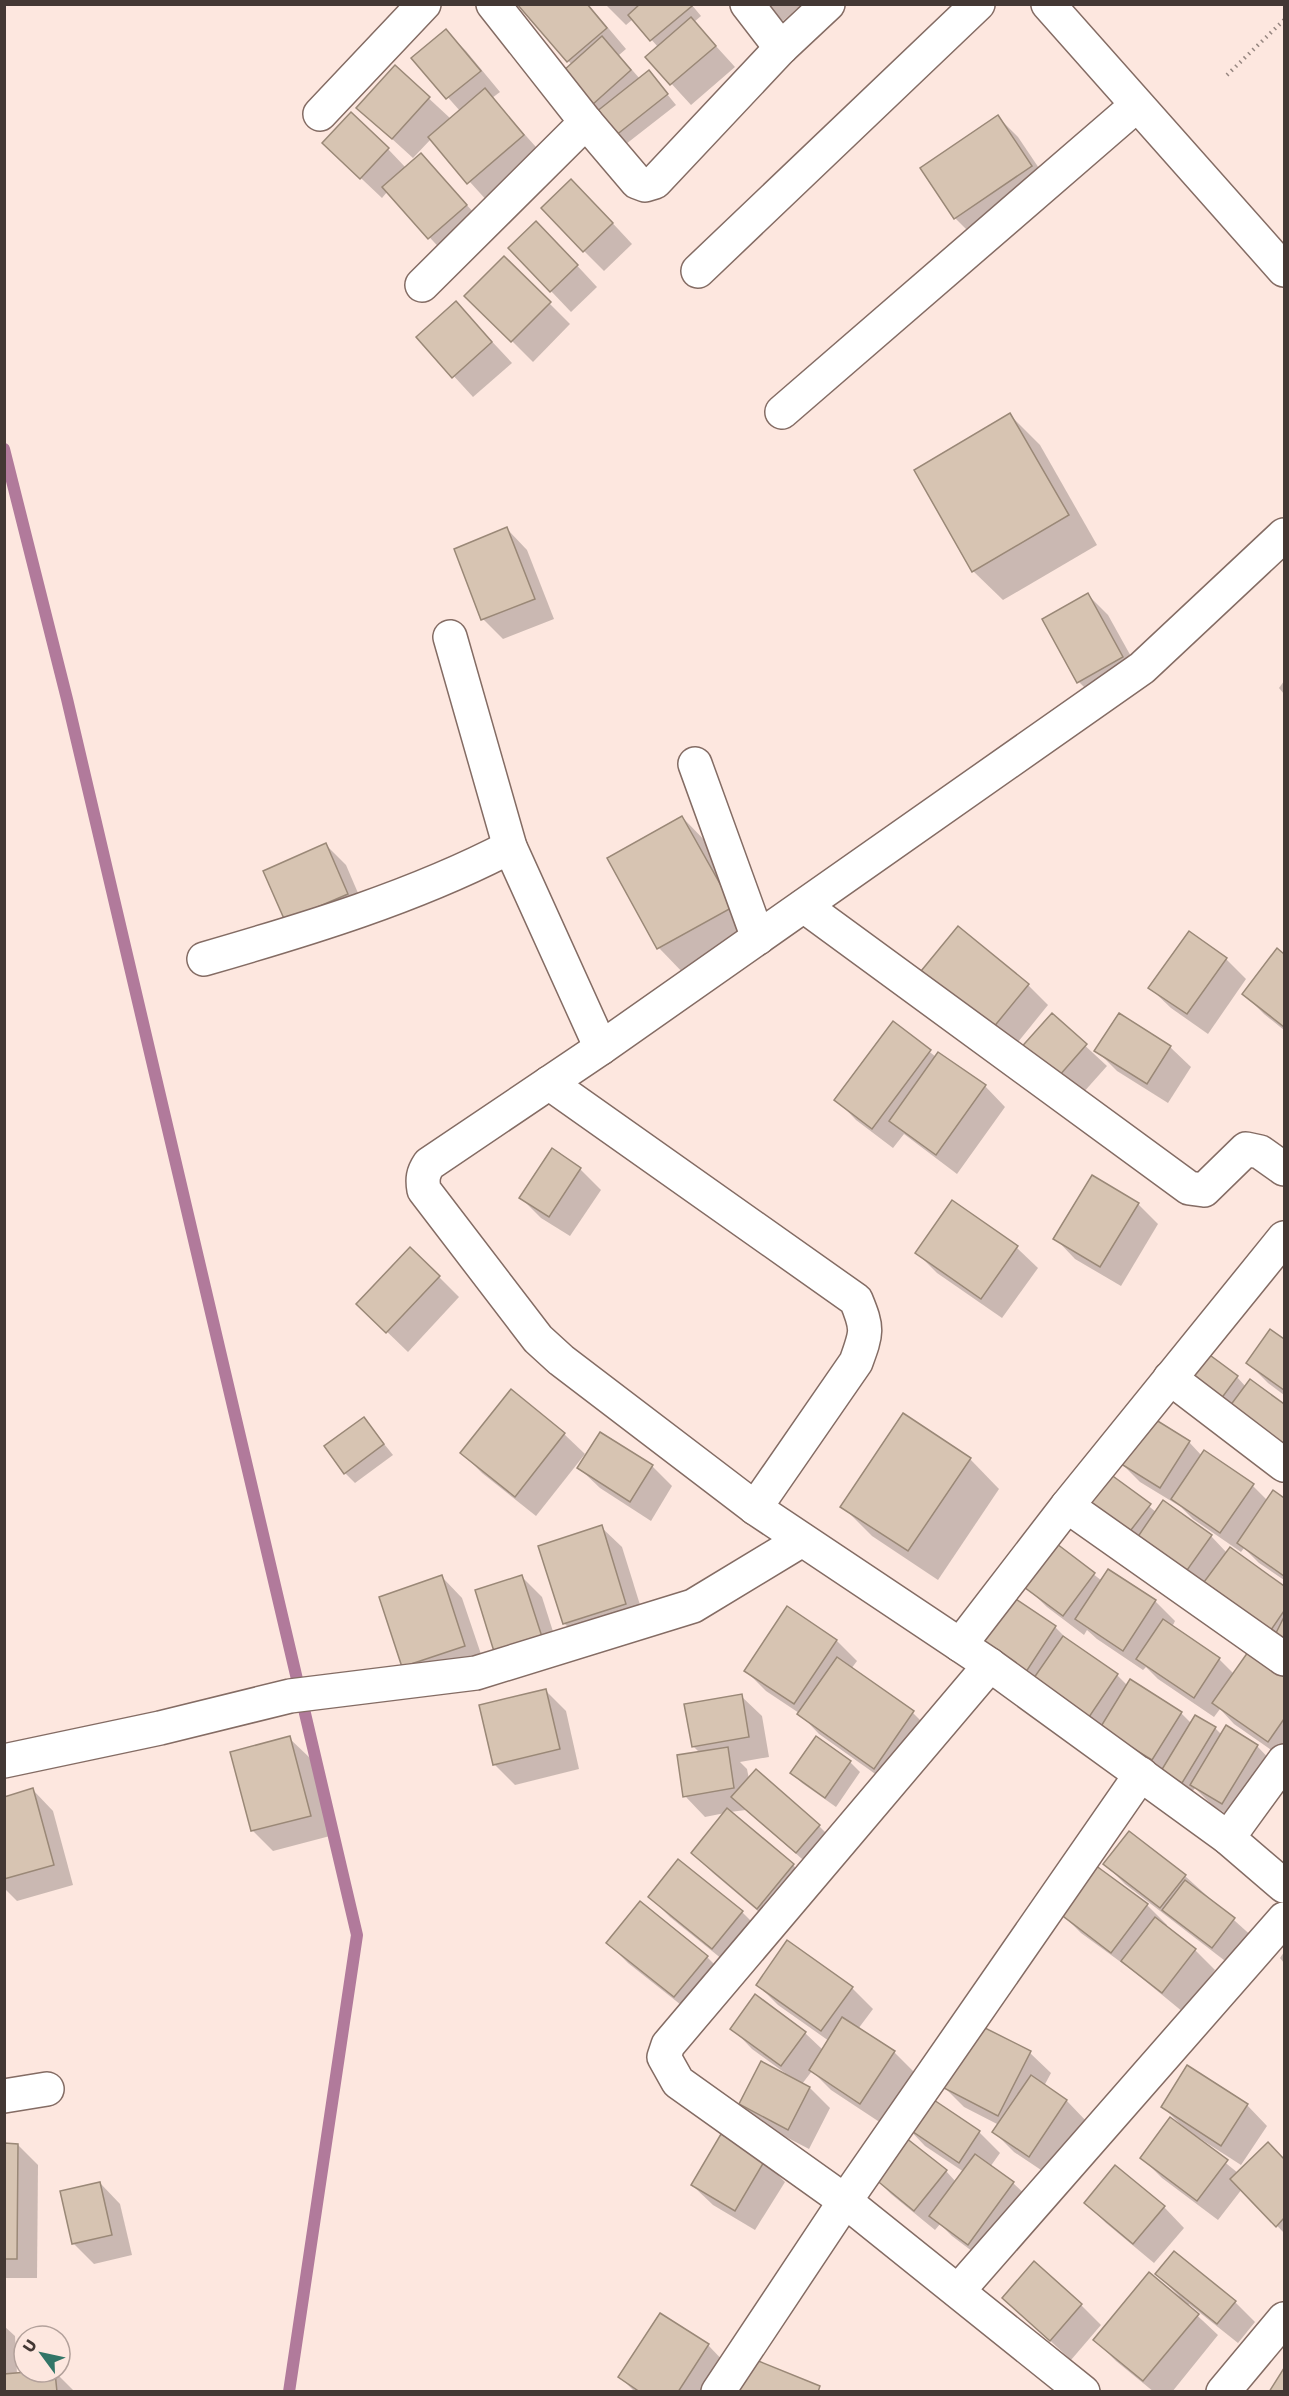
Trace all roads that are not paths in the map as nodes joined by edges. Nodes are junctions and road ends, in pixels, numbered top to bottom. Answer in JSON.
{"nodes":[{"id":1,"x":424,"y":4,"type":"edge"},
{"id":2,"x":493,"y":4,"type":"edge"},
{"id":3,"x":747,"y":4,"type":"edge"},
{"id":4,"x":828,"y":4,"type":"edge"},
{"id":5,"x":978,"y":4,"type":"edge"},
{"id":6,"x":1048,"y":4,"type":"edge"},
{"id":7,"x":781,"y":48,"type":"junction"},
{"id":8,"x":1137,"y":105,"type":"junction"},
{"id":9,"x":320,"y":114,"type":"dead end"},
{"id":10,"x":586,"y":122,"type":"junction"},
{"id":11,"x":1284,"y":270,"type":"edge"},
{"id":12,"x":698,"y":271,"type":"dead end"},
{"id":13,"x":422,"y":285,"type":"dead end"},
{"id":14,"x":782,"y":412,"type":"dead end"},
{"id":15,"x":1284,"y":535,"type":"edge"},
{"id":16,"x":450,"y":637,"type":"dead end"},
{"id":17,"x":694,"y":764,"type":"dead end"},
{"id":18,"x":510,"y":848,"type":"junction"},
{"id":19,"x":804,"y":906,"type":"junction"},
{"id":20,"x":758,"y":938,"type":"junction"},
{"id":21,"x":204,"y":959,"type":"dead end"},
{"id":22,"x":601,"y":1048,"type":"junction"},
{"id":23,"x":549,"y":1083,"type":"junction"},
{"id":24,"x":1284,"y":1169,"type":"edge"},
{"id":25,"x":1284,"y":1238,"type":"edge"},
{"id":26,"x":1170,"y":1378,"type":"junction"},
{"id":27,"x":1284,"y":1465,"type":"edge"},
{"id":28,"x":1067,"y":1506,"type":"junction"},
{"id":29,"x":755,"y":1508,"type":"junction"},
{"id":30,"x":802,"y":1540,"type":"junction"},
{"id":31,"x":960,"y":1646,"type":"junction"},
{"id":32,"x":1284,"y":1659,"type":"edge"},
{"id":33,"x":990,"y":1665,"type":"junction"},
{"id":34,"x":4,"y":1761,"type":"edge"},
{"id":35,"x":1284,"y":1761,"type":"edge"},
{"id":36,"x":1141,"y":1774,"type":"junction"},
{"id":37,"x":1228,"y":1838,"type":"junction"},
{"id":38,"x":1284,"y":1886,"type":"edge"},
{"id":39,"x":1284,"y":1919,"type":"edge"},
{"id":40,"x":47,"y":2089,"type":"dead end"},
{"id":41,"x":4,"y":2096,"type":"edge"},
{"id":42,"x":845,"y":2201,"type":"junction"},
{"id":43,"x":958,"y":2291,"type":"junction"},
{"id":44,"x":1284,"y":2319,"type":"edge"},
{"id":45,"x":718,"y":2391,"type":"edge"},
{"id":46,"x":1080,"y":2391,"type":"edge"},
{"id":47,"x":1223,"y":2391,"type":"edge"}],
"edges":[{"from":1,"to":9,"type":"street"},
{"from":2,"to":10,"type":"street"},
{"from":3,"to":7,"type":"street"},
{"from":4,"to":7,"type":"street"},
{"from":5,"to":12,"type":"street"},
{"from":6,"to":8,"type":"street"},
{"from":7,"to":10,"type":"street"},
{"from":8,"to":11,"type":"street"},
{"from":8,"to":14,"type":"street"},
{"from":10,"to":13,"type":"street"},
{"from":15,"to":19,"type":"street"},
{"from":16,"to":18,"type":"street"},
{"from":17,"to":20,"type":"street"},
{"from":18,"to":21,"type":"street"},
{"from":18,"to":22,"type":"street"},
{"from":19,"to":20,"type":"street"},
{"from":19,"to":24,"type":"street"},
{"from":20,"to":22,"type":"street"},
{"from":22,"to":23,"type":"street"},
{"from":23,"to":29,"type":"street"},
{"from":23,"to":29,"type":"street"},
{"from":25,"to":26,"type":"street"},
{"from":26,"to":27,"type":"street"},
{"from":26,"to":28,"type":"street"},
{"from":28,"to":31,"type":"street"},
{"from":28,"to":32,"type":"street"},
{"from":29,"to":30,"type":"street"},
{"from":30,"to":31,"type":"street"},
{"from":30,"to":34,"type":"street"},
{"from":31,"to":33,"type":"street"},
{"from":33,"to":36,"type":"street"},
{"from":33,"to":42,"type":"street"},
{"from":35,"to":37,"type":"street"},
{"from":36,"to":37,"type":"street"},
{"from":36,"to":42,"type":"street"},
{"from":37,"to":38,"type":"street"},
{"from":39,"to":43,"type":"street"},
{"from":40,"to":41,"type":"street"},
{"from":42,"to":43,"type":"street"},
{"from":42,"to":45,"type":"street"},
{"from":43,"to":46,"type":"street"},
{"from":44,"to":47,"type":"street"}]}
